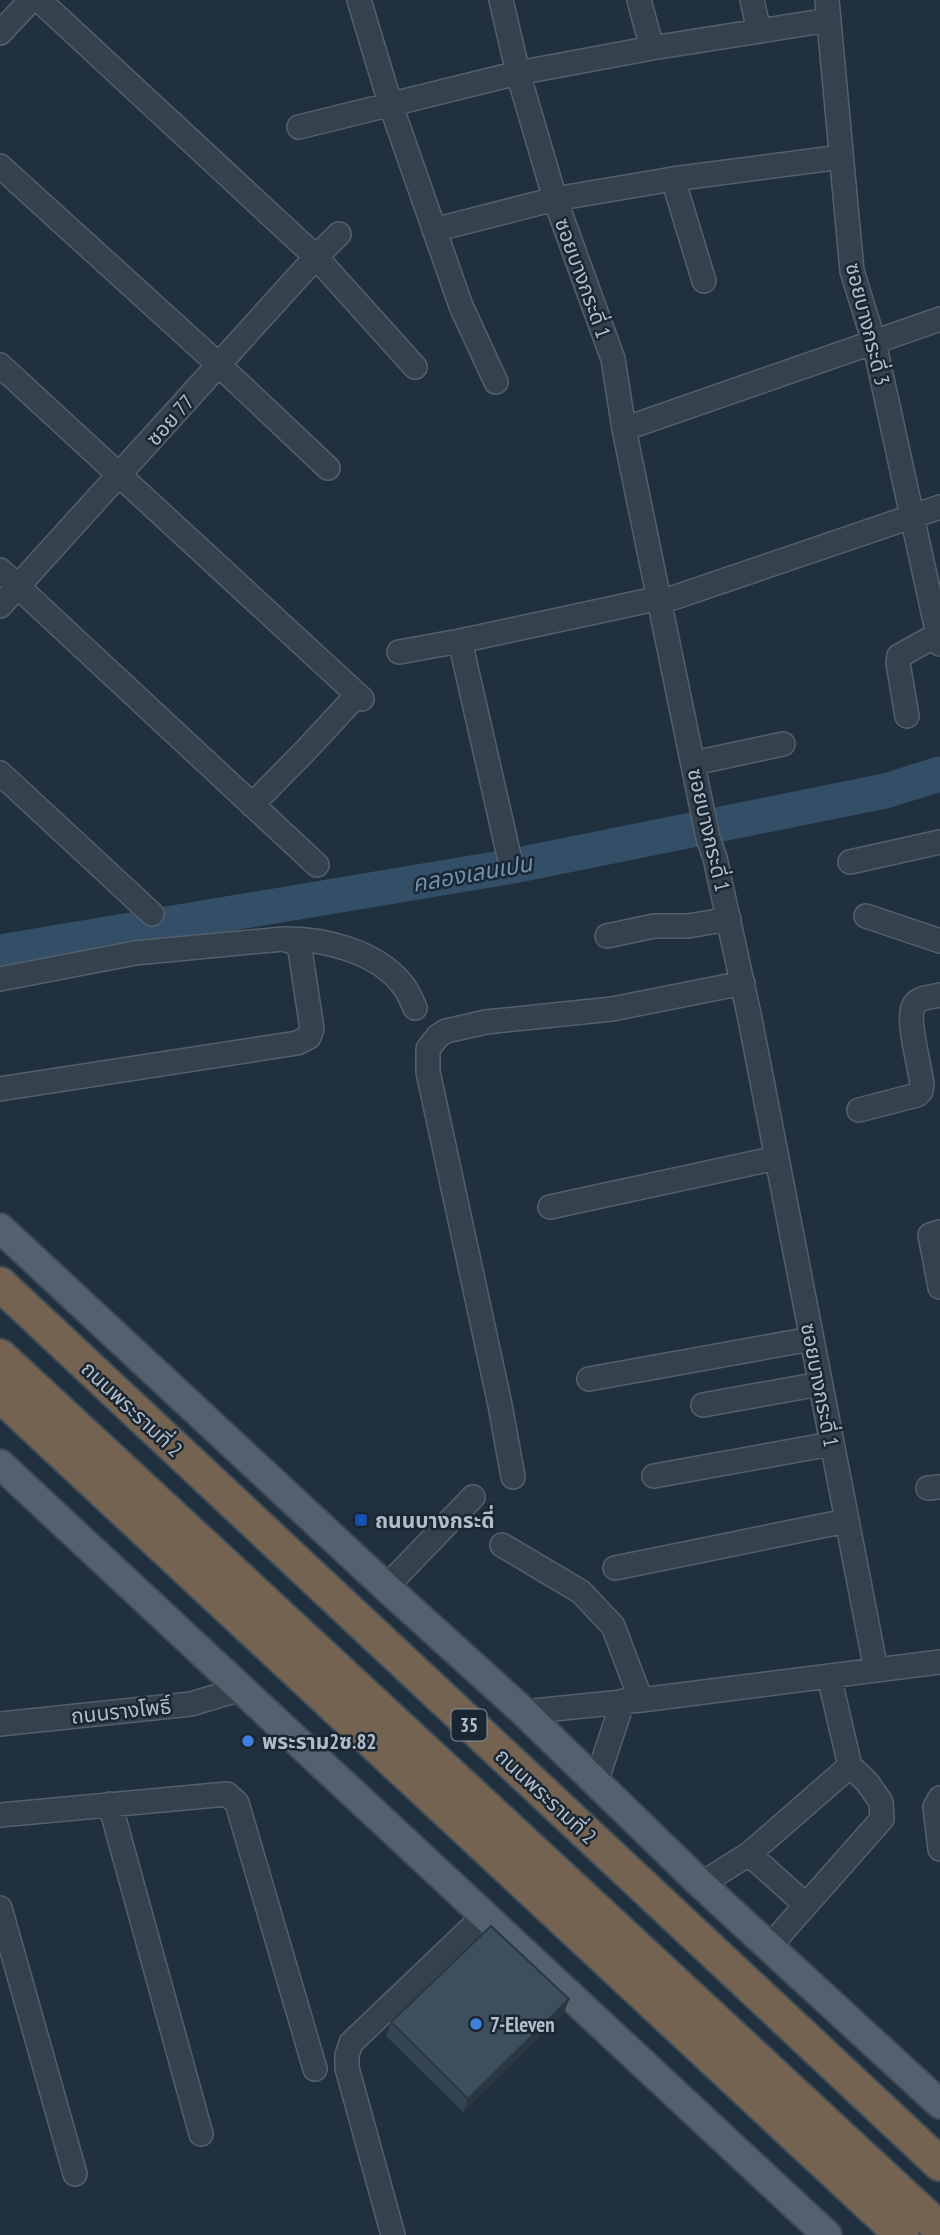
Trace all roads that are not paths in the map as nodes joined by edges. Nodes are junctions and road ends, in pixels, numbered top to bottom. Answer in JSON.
{"nodes":[{"id":1,"x":31,"y":0,"type":"edge"},
{"id":2,"x":39,"y":0,"type":"edge"},
{"id":3,"x":359,"y":0,"type":"edge"},
{"id":4,"x":501,"y":0,"type":"edge"},
{"id":5,"x":639,"y":0,"type":"edge"},
{"id":6,"x":752,"y":0,"type":"edge"},
{"id":7,"x":828,"y":10,"type":"edge"},
{"id":8,"x":759,"y":31,"type":"junction"},
{"id":9,"x":0,"y":33,"type":"edge"},
{"id":10,"x":652,"y":48,"type":"junction"},
{"id":11,"x":518,"y":73,"type":"junction"},
{"id":12,"x":390,"y":103,"type":"junction"},
{"id":13,"x":299,"y":127,"type":"dead end"},
{"id":14,"x":841,"y":157,"type":"junction"},
{"id":15,"x":0,"y":166,"type":"edge"},
{"id":16,"x":673,"y":179,"type":"junction"},
{"id":17,"x":555,"y":199,"type":"junction"},
{"id":18,"x":434,"y":230,"type":"junction"},
{"id":19,"x":339,"y":234,"type":"dead end"},
{"id":20,"x":316,"y":257,"type":"junction"},
{"id":21,"x":704,"y":281,"type":"dead end"},
{"id":22,"x":940,"y":318,"type":"edge"},
{"id":23,"x":874,"y":342,"type":"junction"},
{"id":24,"x":0,"y":365,"type":"edge"},
{"id":25,"x":219,"y":365,"type":"junction"},
{"id":26,"x":415,"y":367,"type":"dead end"},
{"id":27,"x":496,"y":382,"type":"dead end"},
{"id":28,"x":624,"y":429,"type":"junction"},
{"id":29,"x":328,"y":468,"type":"dead end"},
{"id":30,"x":120,"y":475,"type":"junction"},
{"id":31,"x":940,"y":507,"type":"edge"},
{"id":32,"x":912,"y":517,"type":"junction"},
{"id":33,"x":0,"y":570,"type":"edge"},
{"id":34,"x":18,"y":586,"type":"junction"},
{"id":35,"x":661,"y":600,"type":"junction"},
{"id":36,"x":0,"y":606,"type":"edge"},
{"id":37,"x":938,"y":639,"type":"edge"},
{"id":38,"x":460,"y":641,"type":"junction"},
{"id":39,"x":399,"y":652,"type":"dead end"},
{"id":40,"x":906,"y":716,"type":"dead end"},
{"id":41,"x":783,"y":744,"type":"dead end"},
{"id":42,"x":694,"y":763,"type":"junction"},
{"id":43,"x":0,"y":773,"type":"edge"},
{"id":44,"x":252,"y":804,"type":"junction"},
{"id":45,"x":940,"y":842,"type":"edge"},
{"id":46,"x":509,"y":856,"type":"dead end"},
{"id":47,"x":850,"y":862,"type":"dead end"},
{"id":48,"x":317,"y":865,"type":"dead end"},
{"id":49,"x":152,"y":914,"type":"dead end"},
{"id":50,"x":866,"y":916,"type":"dead end"},
{"id":51,"x":729,"y":919,"type":"junction"},
{"id":52,"x":607,"y":936,"type":"dead end"},
{"id":53,"x":283,"y":939,"type":"junction"},
{"id":54,"x":940,"y":941,"type":"edge"},
{"id":55,"x":0,"y":979,"type":"edge"},
{"id":56,"x":743,"y":983,"type":"junction"},
{"id":57,"x":940,"y":995,"type":"edge"},
{"id":58,"x":415,"y":1008,"type":"dead end"},
{"id":59,"x":0,"y":1089,"type":"edge"},
{"id":60,"x":859,"y":1110,"type":"dead end"},
{"id":61,"x":777,"y":1158,"type":"junction"},
{"id":62,"x":550,"y":1207,"type":"dead end"},
{"id":63,"x":932,"y":1227,"type":"edge"},
{"id":64,"x":0,"y":1228,"type":"edge"},
{"id":65,"x":0,"y":1284,"type":"edge"},
{"id":66,"x":940,"y":1287,"type":"edge"},
{"id":67,"x":0,"y":1307,"type":"edge"},
{"id":68,"x":811,"y":1339,"type":"junction"},
{"id":69,"x":0,"y":1356,"type":"edge"},
{"id":70,"x":589,"y":1379,"type":"dead end"},
{"id":71,"x":820,"y":1384,"type":"junction"},
{"id":72,"x":0,"y":1395,"type":"edge"},
{"id":73,"x":703,"y":1405,"type":"dead end"},
{"id":74,"x":831,"y":1444,"type":"junction"},
{"id":75,"x":0,"y":1464,"type":"edge"},
{"id":76,"x":654,"y":1476,"type":"dead end"},
{"id":77,"x":513,"y":1477,"type":"dead end"},
{"id":78,"x":473,"y":1497,"type":"dead end"},
{"id":79,"x":846,"y":1521,"type":"junction"},
{"id":80,"x":502,"y":1545,"type":"dead end"},
{"id":81,"x":615,"y":1568,"type":"dead end"},
{"id":82,"x":386,"y":1587,"type":"junction"},
{"id":83,"x":940,"y":1662,"type":"edge"},
{"id":84,"x":876,"y":1670,"type":"junction"},
{"id":85,"x":829,"y":1676,"type":"junction"},
{"id":86,"x":241,"y":1689,"type":"junction"},
{"id":87,"x":632,"y":1701,"type":"junction"},
{"id":88,"x":524,"y":1712,"type":"junction"},
{"id":89,"x":0,"y":1724,"type":"edge"},
{"id":90,"x":850,"y":1766,"type":"junction"},
{"id":91,"x":596,"y":1782,"type":"junction"},
{"id":92,"x":940,"y":1798,"type":"edge"},
{"id":93,"x":110,"y":1804,"type":"junction"},
{"id":94,"x":0,"y":1815,"type":"edge"},
{"id":95,"x":940,"y":1849,"type":"edge"},
{"id":96,"x":749,"y":1854,"type":"junction"},
{"id":97,"x":701,"y":1884,"type":"junction"},
{"id":98,"x":806,"y":1905,"type":"junction"},
{"id":99,"x":0,"y":1908,"type":"edge"},
{"id":100,"x":485,"y":1915,"type":"junction"},
{"id":101,"x":769,"y":1947,"type":"junction"},
{"id":102,"x":315,"y":2069,"type":"dead end"},
{"id":103,"x":939,"y":2101,"type":"edge"},
{"id":104,"x":201,"y":2134,"type":"dead end"},
{"id":105,"x":940,"y":2164,"type":"edge"},
{"id":106,"x":75,"y":2175,"type":"dead end"},
{"id":107,"x":940,"y":2175,"type":"edge"},
{"id":108,"x":940,"y":2229,"type":"edge"},
{"id":109,"x":393,"y":2235,"type":"edge"},
{"id":110,"x":827,"y":2235,"type":"edge"},
{"id":111,"x":902,"y":2235,"type":"edge"}],
"edges":[{"from":1,"to":9,"type":"street"},
{"from":2,"to":20,"type":"street"},
{"from":3,"to":12,"type":"street"},
{"from":4,"to":11,"type":"street","name":"ซอยบางกระดี่ 1"},
{"from":5,"to":10,"type":"street"},
{"from":6,"to":8,"type":"street"},
{"from":7,"to":8,"type":"street"},
{"from":7,"to":14,"type":"street","name":"ซอยบางกระดี่ 3"},
{"from":8,"to":10,"type":"street"},
{"from":10,"to":11,"type":"street"},
{"from":11,"to":12,"type":"street"},
{"from":11,"to":17,"type":"street","name":"ซอยบางกระดี่ 1"},
{"from":12,"to":13,"type":"street"},
{"from":12,"to":18,"type":"street"},
{"from":14,"to":16,"type":"street"},
{"from":14,"to":23,"type":"street","name":"ซอยบางกระดี่ 3"},
{"from":15,"to":25,"type":"street"},
{"from":16,"to":17,"type":"street"},
{"from":16,"to":21,"type":"street"},
{"from":17,"to":18,"type":"street"},
{"from":17,"to":28,"type":"street","name":"ซอยบางกระดี่ 1"},
{"from":18,"to":27,"type":"street"},
{"from":19,"to":20,"type":"street","name":"ซอย 77"},
{"from":20,"to":25,"type":"street","name":"ซอย 77"},
{"from":20,"to":26,"type":"street"},
{"from":22,"to":23,"type":"street"},
{"from":23,"to":28,"type":"street"},
{"from":23,"to":32,"type":"street","name":"ซอยบางกระดี่ 3"},
{"from":24,"to":30,"type":"street"},
{"from":25,"to":29,"type":"street"},
{"from":25,"to":30,"type":"street","name":"ซอย 77"},
{"from":28,"to":35,"type":"street","name":"ซอยบางกระดี่ 1"},
{"from":30,"to":34,"type":"street","name":"ซอย 77"},
{"from":30,"to":44,"type":"street"},
{"from":31,"to":32,"type":"street"},
{"from":32,"to":35,"type":"street"},
{"from":32,"to":37,"type":"street","name":"ซอยบางกระดี่ 3"},
{"from":33,"to":34,"type":"street"},
{"from":34,"to":36,"type":"street","name":"ซอย 77"},
{"from":34,"to":44,"type":"street"},
{"from":35,"to":38,"type":"street"},
{"from":35,"to":42,"type":"street","name":"ซอยบางกระดี่ 1"},
{"from":37,"to":40,"type":"street"},
{"from":38,"to":39,"type":"street"},
{"from":38,"to":46,"type":"street"},
{"from":41,"to":42,"type":"street"},
{"from":42,"to":51,"type":"street","name":"ซอยบางกระดี่ 1"},
{"from":43,"to":49,"type":"street"},
{"from":44,"to":48,"type":"street"},
{"from":45,"to":47,"type":"street"},
{"from":50,"to":54,"type":"street"},
{"from":51,"to":52,"type":"street"},
{"from":51,"to":56,"type":"street","name":"ซอยบางกระดี่ 1"},
{"from":53,"to":55,"type":"street"},
{"from":53,"to":58,"type":"street"},
{"from":53,"to":59,"type":"street"},
{"from":56,"to":61,"type":"street","name":"ซอยบางกระดี่ 1"},
{"from":56,"to":77,"type":"street"},
{"from":57,"to":60,"type":"street"},
{"from":61,"to":62,"type":"street"},
{"from":61,"to":68,"type":"street","name":"ซอยบางกระดี่ 1"},
{"from":63,"to":66,"type":"street"},
{"from":64,"to":82,"type":"main road","name":"ถนนพระรามที่ 2","number":"35"},
{"from":65,"to":105,"type":"highway","name":"ถนนพระรามที่ 2","number":"35"},
{"from":67,"to":107,"type":"highway"},
{"from":68,"to":70,"type":"street"},
{"from":68,"to":71,"type":"street","name":"ซอยบางกระดี่ 1"},
{"from":69,"to":108,"type":"highway"},
{"from":71,"to":73,"type":"street"},
{"from":71,"to":74,"type":"street","name":"ซอยบางกระดี่ 1"},
{"from":72,"to":111,"type":"highway"},
{"from":74,"to":76,"type":"street"},
{"from":74,"to":79,"type":"street","name":"ซอยบางกระดี่ 1"},
{"from":75,"to":86,"type":"main road"},
{"from":78,"to":82,"type":"street"},
{"from":79,"to":81,"type":"street"},
{"from":79,"to":84,"type":"street","name":"ซอยบางกระดี่ 1"},
{"from":80,"to":87,"type":"street"},
{"from":82,"to":88,"type":"main road","name":"ถนนพระรามที่ 2","number":"35"},
{"from":83,"to":84,"type":"street"},
{"from":84,"to":85,"type":"street"},
{"from":85,"to":87,"type":"street"},
{"from":85,"to":90,"type":"street"},
{"from":86,"to":89,"type":"street","name":"ถนนรางโพธิ์"},
{"from":86,"to":100,"type":"main road"},
{"from":87,"to":88,"type":"street"},
{"from":87,"to":91,"type":"street"},
{"from":88,"to":91,"type":"main road","name":"ถนนพระรามที่ 2","number":"35"},
{"from":90,"to":96,"type":"street"},
{"from":90,"to":98,"type":"street"},
{"from":91,"to":97,"type":"main road","name":"ถนนพระรามที่ 2","number":"35"},
{"from":92,"to":95,"type":"street"},
{"from":93,"to":94,"type":"street"},
{"from":93,"to":102,"type":"street"},
{"from":93,"to":104,"type":"street"},
{"from":96,"to":97,"type":"street"},
{"from":96,"to":98,"type":"street"},
{"from":97,"to":101,"type":"main road","name":"ถนนพระรามที่ 2","number":"35"},
{"from":98,"to":101,"type":"street"},
{"from":99,"to":106,"type":"street"},
{"from":100,"to":109,"type":"street"},
{"from":100,"to":110,"type":"main road"},
{"from":101,"to":103,"type":"main road","name":"ถนนพระรามที่ 2","number":"35"}]}
